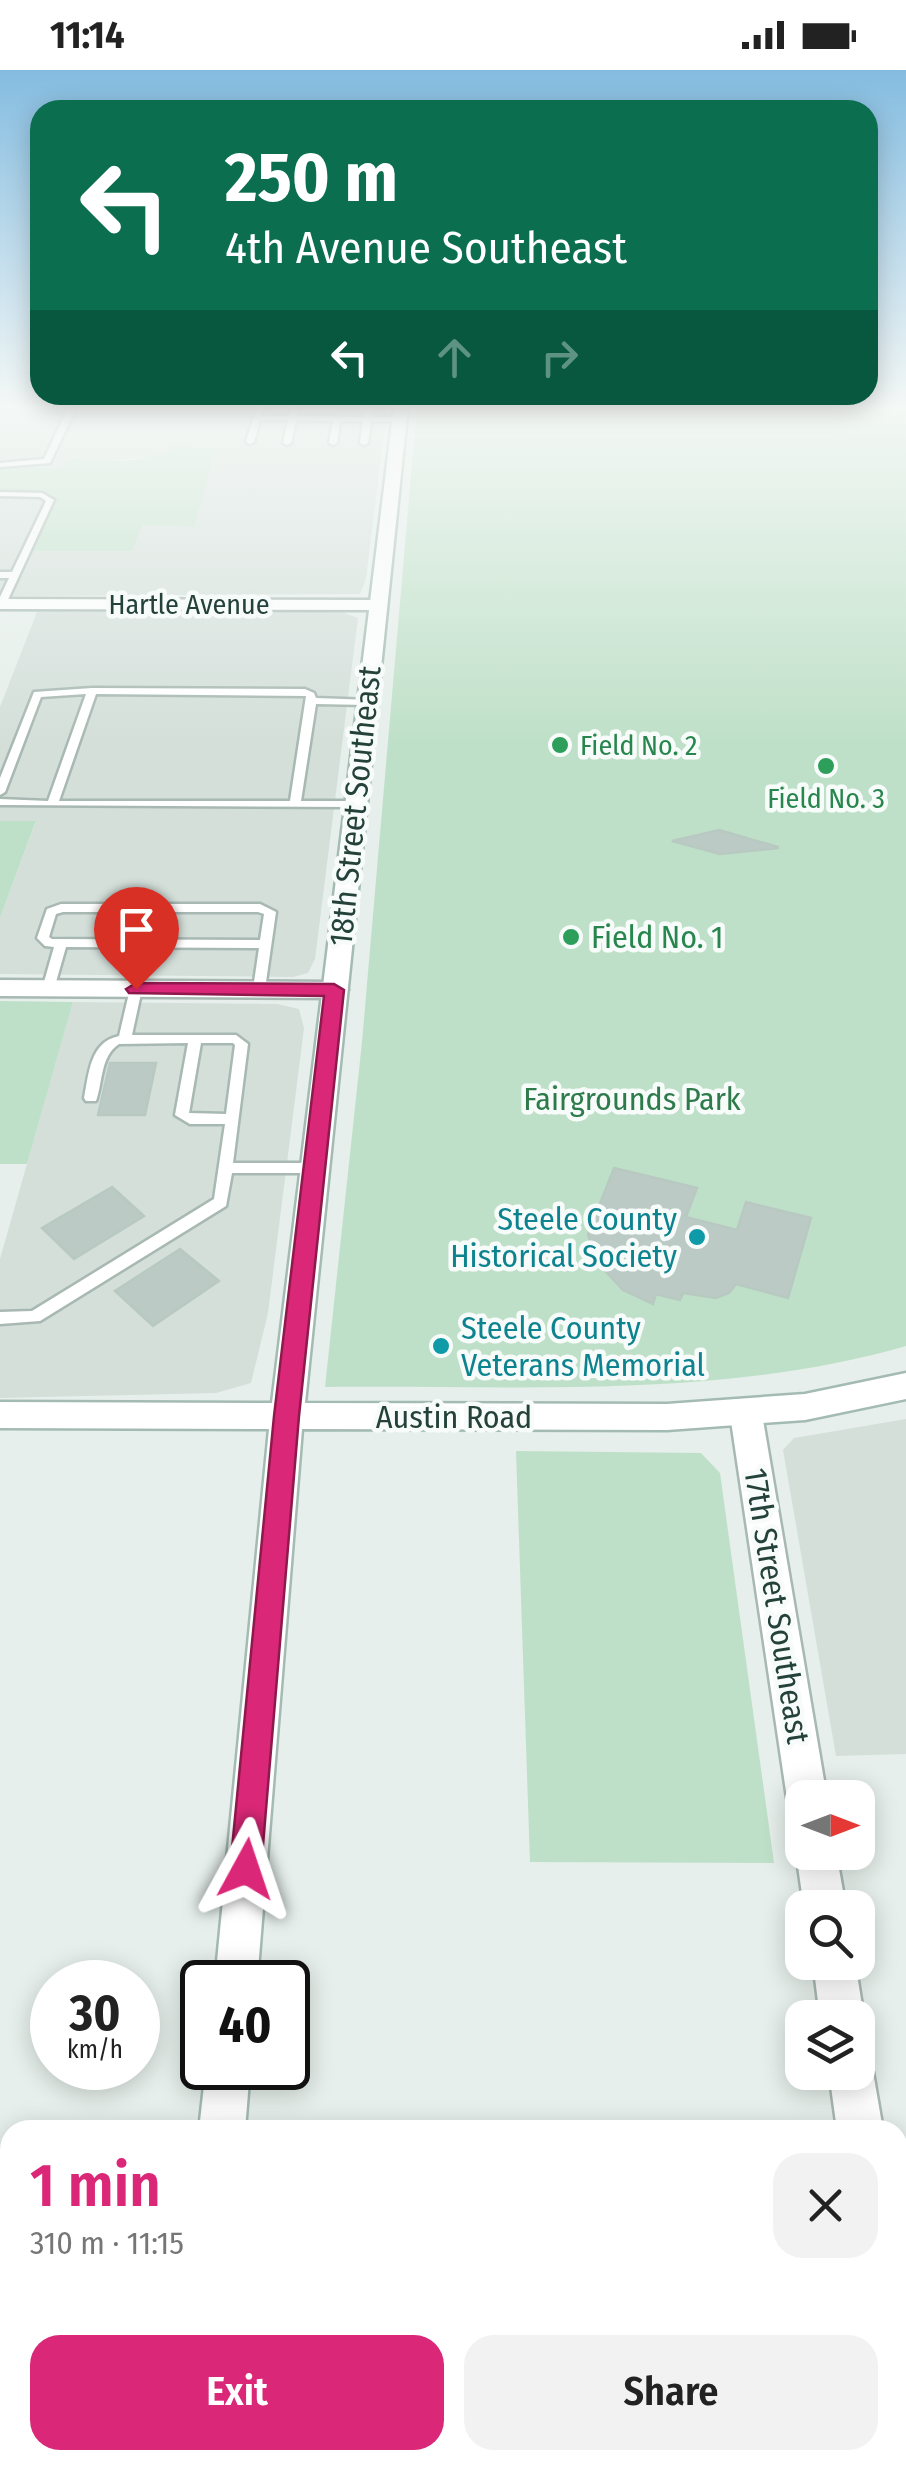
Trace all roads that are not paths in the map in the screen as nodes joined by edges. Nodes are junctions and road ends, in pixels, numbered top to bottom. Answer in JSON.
{"nodes":[{"id":1,"x":41,"y":518,"type":"edge"},
{"id":2,"x":388,"y":518,"type":"edge"},
{"id":3,"x":0,"y":574,"type":"edge"},
{"id":4,"x":14,"y":574,"type":"junction"},
{"id":5,"x":0,"y":604,"type":"edge"},
{"id":6,"x":378,"y":604,"type":"junction"},
{"id":7,"x":92,"y":691,"type":"junction"},
{"id":8,"x":311,"y":701,"type":"junction"},
{"id":9,"x":367,"y":702,"type":"junction"},
{"id":10,"x":0,"y":792,"type":"edge"},
{"id":11,"x":0,"y":802,"type":"edge"},
{"id":12,"x":52,"y":804,"type":"junction"},
{"id":13,"x":295,"y":804,"type":"junction"},
{"id":14,"x":355,"y":804,"type":"junction"},
{"id":15,"x":61,"y":943,"type":"junction"},
{"id":16,"x":266,"y":944,"type":"junction"},
{"id":17,"x":0,"y":988,"type":"edge"},
{"id":18,"x":48,"y":988,"type":"junction"},
{"id":19,"x":136,"y":989,"type":"junction"},
{"id":20,"x":259,"y":990,"type":"junction"},
{"id":21,"x":334,"y":990,"type":"junction"},
{"id":22,"x":195,"y":1038,"type":"junction"},
{"id":23,"x":125,"y":1039,"type":"junction"},
{"id":24,"x":91,"y":1098,"type":"dead end"},
{"id":25,"x":232,"y":1119,"type":"junction"},
{"id":26,"x":226,"y":1168,"type":"junction"},
{"id":27,"x":314,"y":1168,"type":"junction"},
{"id":28,"x":0,"y":1318,"type":"edge"},
{"id":29,"x":906,"y":1386,"type":"edge"},
{"id":30,"x":746,"y":1414,"type":"junction"},
{"id":31,"x":0,"y":1415,"type":"edge"},
{"id":32,"x":286,"y":1416,"type":"junction"},
{"id":33,"x":804,"y":1780,"type":"edge"},
{"id":34,"x":238,"y":1960,"type":"edge"},
{"id":35,"x":226,"y":2090,"type":"edge"},
{"id":36,"x":854,"y":2090,"type":"edge"},
{"id":37,"x":223,"y":2120,"type":"edge"},
{"id":38,"x":858,"y":2120,"type":"edge"}],
"edges":[{"from":1,"to":4,"type":"lane"},
{"from":2,"to":6,"type":"street","name":"18th Street Southeast"},
{"from":3,"to":4,"type":"lane"},
{"from":4,"to":5,"type":"lane"},
{"from":5,"to":6,"type":"street","name":"Hartle Avenue"},
{"from":6,"to":9,"type":"street","name":"18th Street Southeast"},
{"from":7,"to":8,"type":"lane"},
{"from":7,"to":10,"type":"lane"},
{"from":7,"to":12,"type":"lane"},
{"from":8,"to":9,"type":"lane"},
{"from":8,"to":13,"type":"lane"},
{"from":9,"to":14,"type":"street","name":"18th Street Southeast"},
{"from":11,"to":12,"type":"lane"},
{"from":12,"to":13,"type":"lane"},
{"from":13,"to":14,"type":"lane"},
{"from":14,"to":21,"type":"street","name":"18th Street Southeast"},
{"from":15,"to":16,"type":"lane"},
{"from":15,"to":16,"type":"lane"},
{"from":15,"to":18,"type":"lane"},
{"from":16,"to":20,"type":"lane"},
{"from":17,"to":18,"type":"street"},
{"from":18,"to":19,"type":"street"},
{"from":19,"to":20,"type":"street"},
{"from":19,"to":23,"type":"lane"},
{"from":20,"to":21,"type":"street"},
{"from":21,"to":27,"type":"street","name":"18th Street Southeast"},
{"from":22,"to":23,"type":"lane"},
{"from":22,"to":25,"type":"lane"},
{"from":22,"to":25,"type":"lane"},
{"from":23,"to":24,"type":"lane"},
{"from":25,"to":26,"type":"lane"},
{"from":26,"to":27,"type":"lane"},
{"from":26,"to":28,"type":"lane"},
{"from":27,"to":32,"type":"street","name":"18th Street Southeast"},
{"from":29,"to":30,"type":"street","name":"Austin Road"},
{"from":30,"to":32,"type":"street","name":"Austin Road"},
{"from":30,"to":33,"type":"street","name":"17th Street Southeast"},
{"from":31,"to":32,"type":"street","name":"Austin Road"},
{"from":32,"to":34,"type":"street","name":"18th Street Southeast"},
{"from":35,"to":37,"type":"street"},
{"from":36,"to":38,"type":"street"}]}
